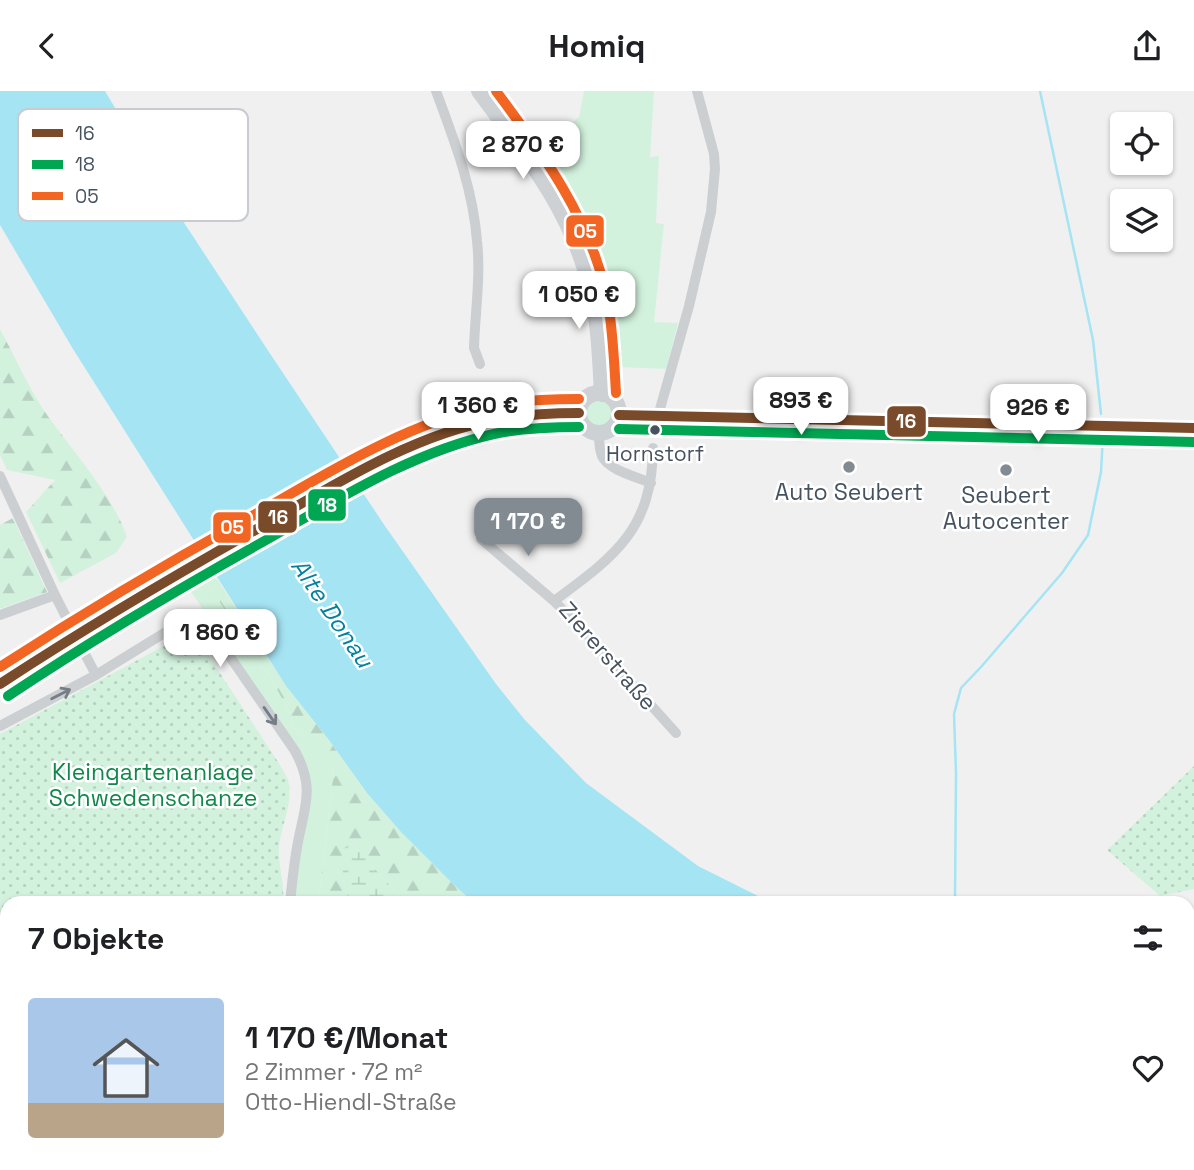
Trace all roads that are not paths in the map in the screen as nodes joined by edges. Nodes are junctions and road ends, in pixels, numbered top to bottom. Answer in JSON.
{"nodes":[{"id":1,"x":436,"y":91,"type":"edge"},
{"id":2,"x":479,"y":91,"type":"edge"},
{"id":3,"x":697,"y":91,"type":"edge"},
{"id":4,"x":480,"y":364,"type":"dead end"},
{"id":5,"x":602,"y":394,"type":"junction"},
{"id":6,"x":579,"y":413,"type":"junction"},
{"id":7,"x":636,"y":415,"type":"junction"},
{"id":8,"x":1194,"y":428,"type":"edge"},
{"id":9,"x":599,"y":433,"type":"junction"},
{"id":10,"x":653,"y":448,"type":"dead end"},
{"id":11,"x":0,"y":476,"type":"edge"},
{"id":12,"x":651,"y":483,"type":"junction"},
{"id":13,"x":481,"y":539,"type":"dead end"},
{"id":14,"x":55,"y":595,"type":"junction"},
{"id":15,"x":554,"y":601,"type":"junction"},
{"id":16,"x":0,"y":615,"type":"edge"},
{"id":17,"x":65,"y":615,"type":"tunnel mouth"},
{"id":18,"x":86,"y":656,"type":"tunnel mouth"},
{"id":19,"x":96,"y":675,"type":"junction"},
{"id":20,"x":0,"y":684,"type":"edge"},
{"id":21,"x":0,"y":726,"type":"edge"},
{"id":22,"x":676,"y":733,"type":"dead end"},
{"id":23,"x":291,"y":896,"type":"edge"}],
"edges":[{"from":1,"to":4,"type":"street"},
{"from":2,"to":5,"type":"main road"},
{"from":3,"to":7,"type":"street"},
{"from":5,"to":6,"type":"main road"},
{"from":5,"to":7,"type":"main road"},
{"from":6,"to":9,"type":"main road"},
{"from":6,"to":20,"type":"main road"},
{"from":7,"to":8,"type":"main road"},
{"from":7,"to":9,"type":"main road"},
{"from":9,"to":12,"type":"street"},
{"from":10,"to":12,"type":"street","name":"Ziererstraße"},
{"from":11,"to":14,"type":"street"},
{"from":12,"to":15,"type":"street","name":"Ziererstraße"},
{"from":13,"to":15,"type":"street"},
{"from":14,"to":16,"type":"street"},
{"from":14,"to":17,"type":"street"},
{"from":15,"to":22,"type":"street","name":"Ziererstraße"},
{"from":18,"to":19,"type":"street"},
{"from":21,"to":19,"type":"street","one_way":true},
{"from":19,"to":23,"type":"street","one_way":true}]}
